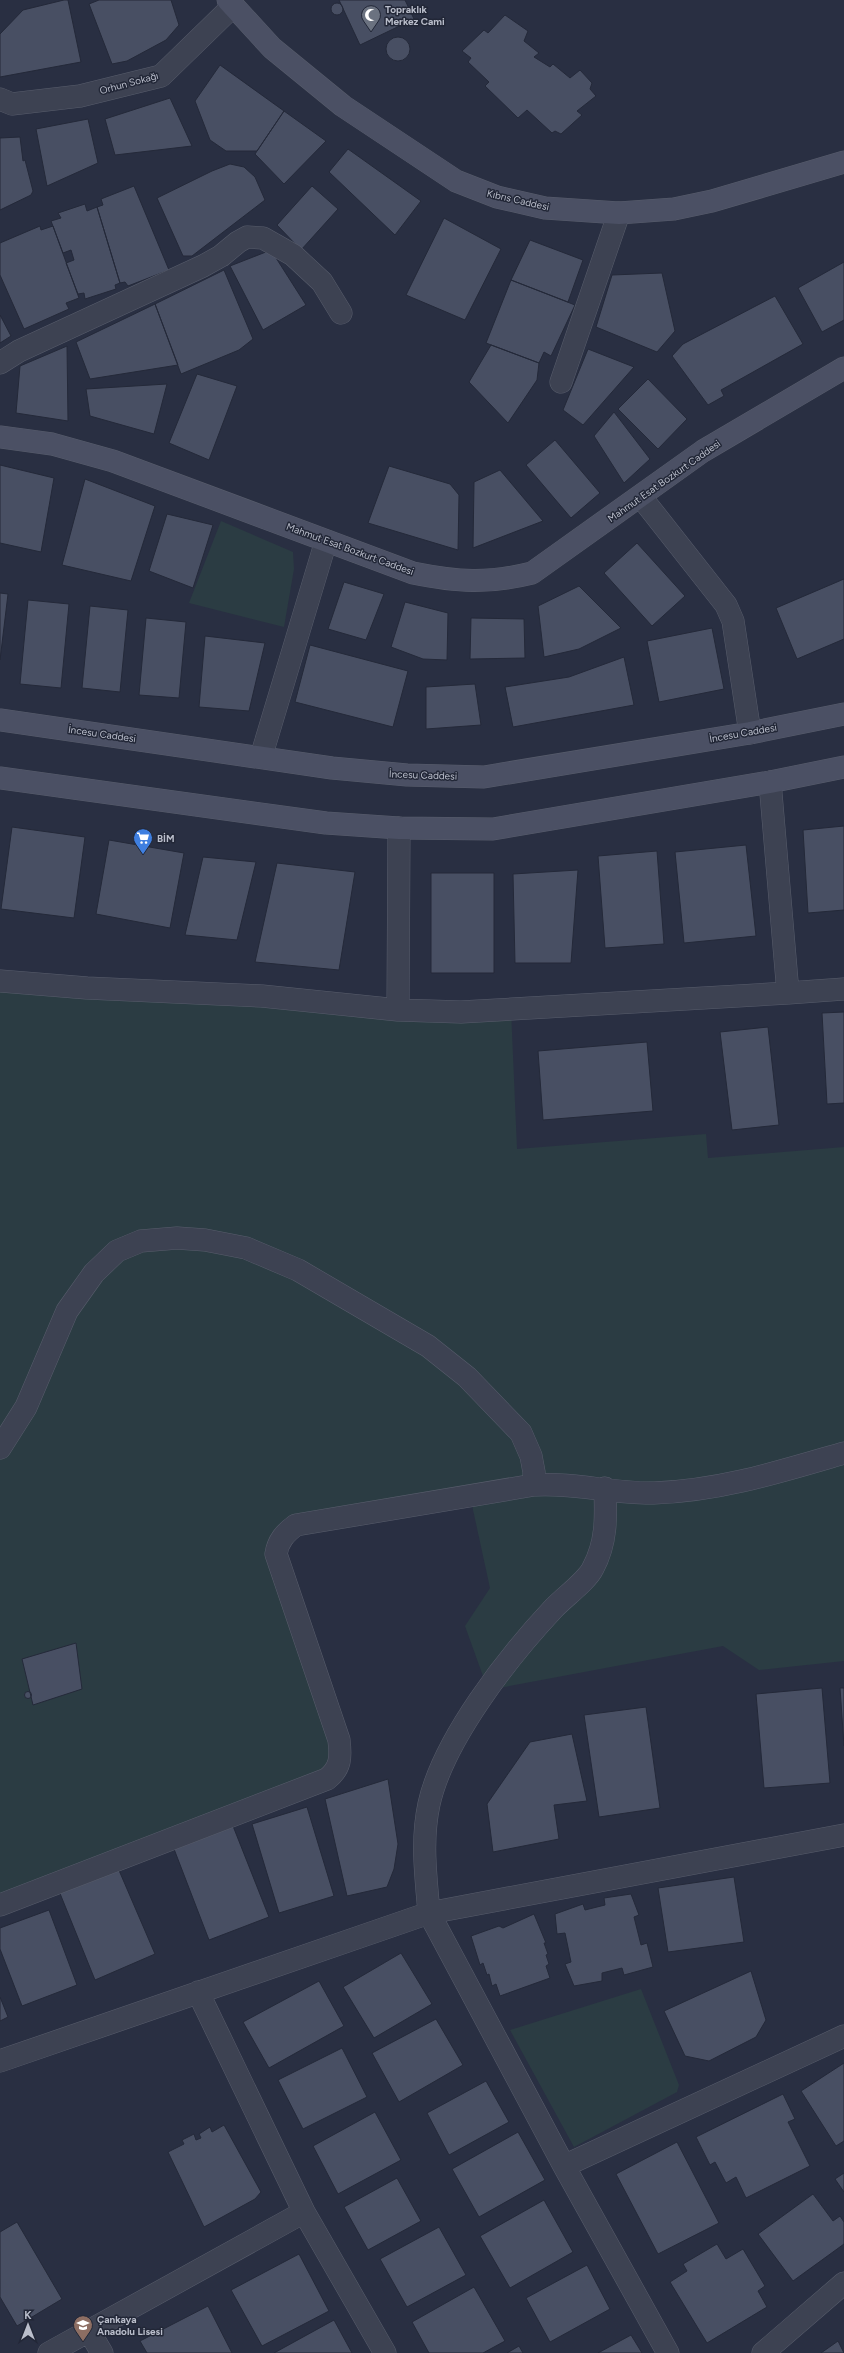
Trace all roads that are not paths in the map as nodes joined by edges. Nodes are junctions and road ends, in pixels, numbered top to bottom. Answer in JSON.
{"nodes":[{"id":1,"x":230,"y":3,"type":"edge"},
{"id":2,"x":0,"y":100,"type":"edge"},
{"id":3,"x":844,"y":162,"type":"edge"},
{"id":4,"x":619,"y":213,"type":"junction"},
{"id":5,"x":341,"y":313,"type":"dead end"},
{"id":6,"x":0,"y":363,"type":"edge"},
{"id":7,"x":844,"y":368,"type":"edge"},
{"id":8,"x":561,"y":382,"type":"dead end"},
{"id":9,"x":0,"y":437,"type":"edge"},
{"id":10,"x":641,"y":497,"type":"junction"},
{"id":11,"x":326,"y":541,"type":"junction"},
{"id":12,"x":844,"y":714,"type":"edge"},
{"id":13,"x":0,"y":720,"type":"edge"},
{"id":14,"x":750,"y":733,"type":"junction"},
{"id":15,"x":261,"y":757,"type":"junction"},
{"id":16,"x":844,"y":767,"type":"edge"},
{"id":17,"x":0,"y":778,"type":"edge"},
{"id":18,"x":770,"y":782,"type":"junction"},
{"id":19,"x":399,"y":828,"type":"junction"},
{"id":20,"x":0,"y":982,"type":"edge"},
{"id":21,"x":844,"y":988,"type":"edge"},
{"id":22,"x":788,"y":993,"type":"junction"},
{"id":23,"x":398,"y":1010,"type":"junction"},
{"id":24,"x":0,"y":1448,"type":"edge"},
{"id":25,"x":844,"y":1453,"type":"edge"},
{"id":26,"x":534,"y":1485,"type":"junction"},
{"id":27,"x":605,"y":1488,"type":"junction"},
{"id":28,"x":844,"y":1835,"type":"edge"},
{"id":29,"x":0,"y":1905,"type":"edge"},
{"id":30,"x":429,"y":1913,"type":"junction"},
{"id":31,"x":198,"y":1992,"type":"junction"},
{"id":32,"x":844,"y":2036,"type":"edge"},
{"id":33,"x":0,"y":2061,"type":"edge"},
{"id":34,"x":564,"y":2166,"type":"junction"},
{"id":35,"x":304,"y":2212,"type":"junction"},
{"id":36,"x":844,"y":2283,"type":"edge"},
{"id":37,"x":90,"y":2331,"type":"junction"},
{"id":38,"x":49,"y":2353,"type":"edge"},
{"id":39,"x":102,"y":2353,"type":"edge"},
{"id":40,"x":385,"y":2353,"type":"edge"},
{"id":41,"x":668,"y":2353,"type":"edge"},
{"id":42,"x":762,"y":2353,"type":"edge"}],
"edges":[{"from":1,"to":2,"type":"street","name":"Orhun Sokağı"},
{"from":1,"to":4,"type":"main road","name":"Kıbrıs Caddesi"},
{"from":3,"to":4,"type":"main road","name":"Kıbrıs Caddesi"},
{"from":4,"to":8,"type":"street"},
{"from":5,"to":6,"type":"street"},
{"from":7,"to":10,"type":"main road","name":"Mahmut Esat Bozkurt Caddesi"},
{"from":9,"to":11,"type":"main road","name":"Mahmut Esat Bozkurt Caddesi"},
{"from":10,"to":11,"type":"main road","name":"Mahmut Esat Bozkurt Caddesi"},
{"from":10,"to":14,"type":"street"},
{"from":11,"to":15,"type":"street"},
{"from":12,"to":14,"type":"main road","name":"İncesu Caddesi"},
{"from":13,"to":15,"type":"main road","name":"İncesu Caddesi"},
{"from":14,"to":15,"type":"main road","name":"İncesu Caddesi"},
{"from":16,"to":18,"type":"main road"},
{"from":17,"to":19,"type":"main road"},
{"from":18,"to":19,"type":"main road"},
{"from":18,"to":22,"type":"street"},
{"from":19,"to":23,"type":"street"},
{"from":20,"to":23,"type":"street"},
{"from":21,"to":22,"type":"street"},
{"from":22,"to":23,"type":"street"},
{"from":24,"to":26,"type":"street"},
{"from":25,"to":27,"type":"street"},
{"from":26,"to":27,"type":"street"},
{"from":26,"to":29,"type":"street"},
{"from":27,"to":30,"type":"street"},
{"from":28,"to":30,"type":"street"},
{"from":30,"to":31,"type":"street"},
{"from":30,"to":34,"type":"street"},
{"from":31,"to":33,"type":"street"},
{"from":31,"to":35,"type":"street"},
{"from":32,"to":34,"type":"street"},
{"from":34,"to":41,"type":"street"},
{"from":35,"to":37,"type":"street"},
{"from":35,"to":40,"type":"street"},
{"from":36,"to":42,"type":"street"},
{"from":37,"to":38,"type":"street"},
{"from":37,"to":39,"type":"street"}]}
